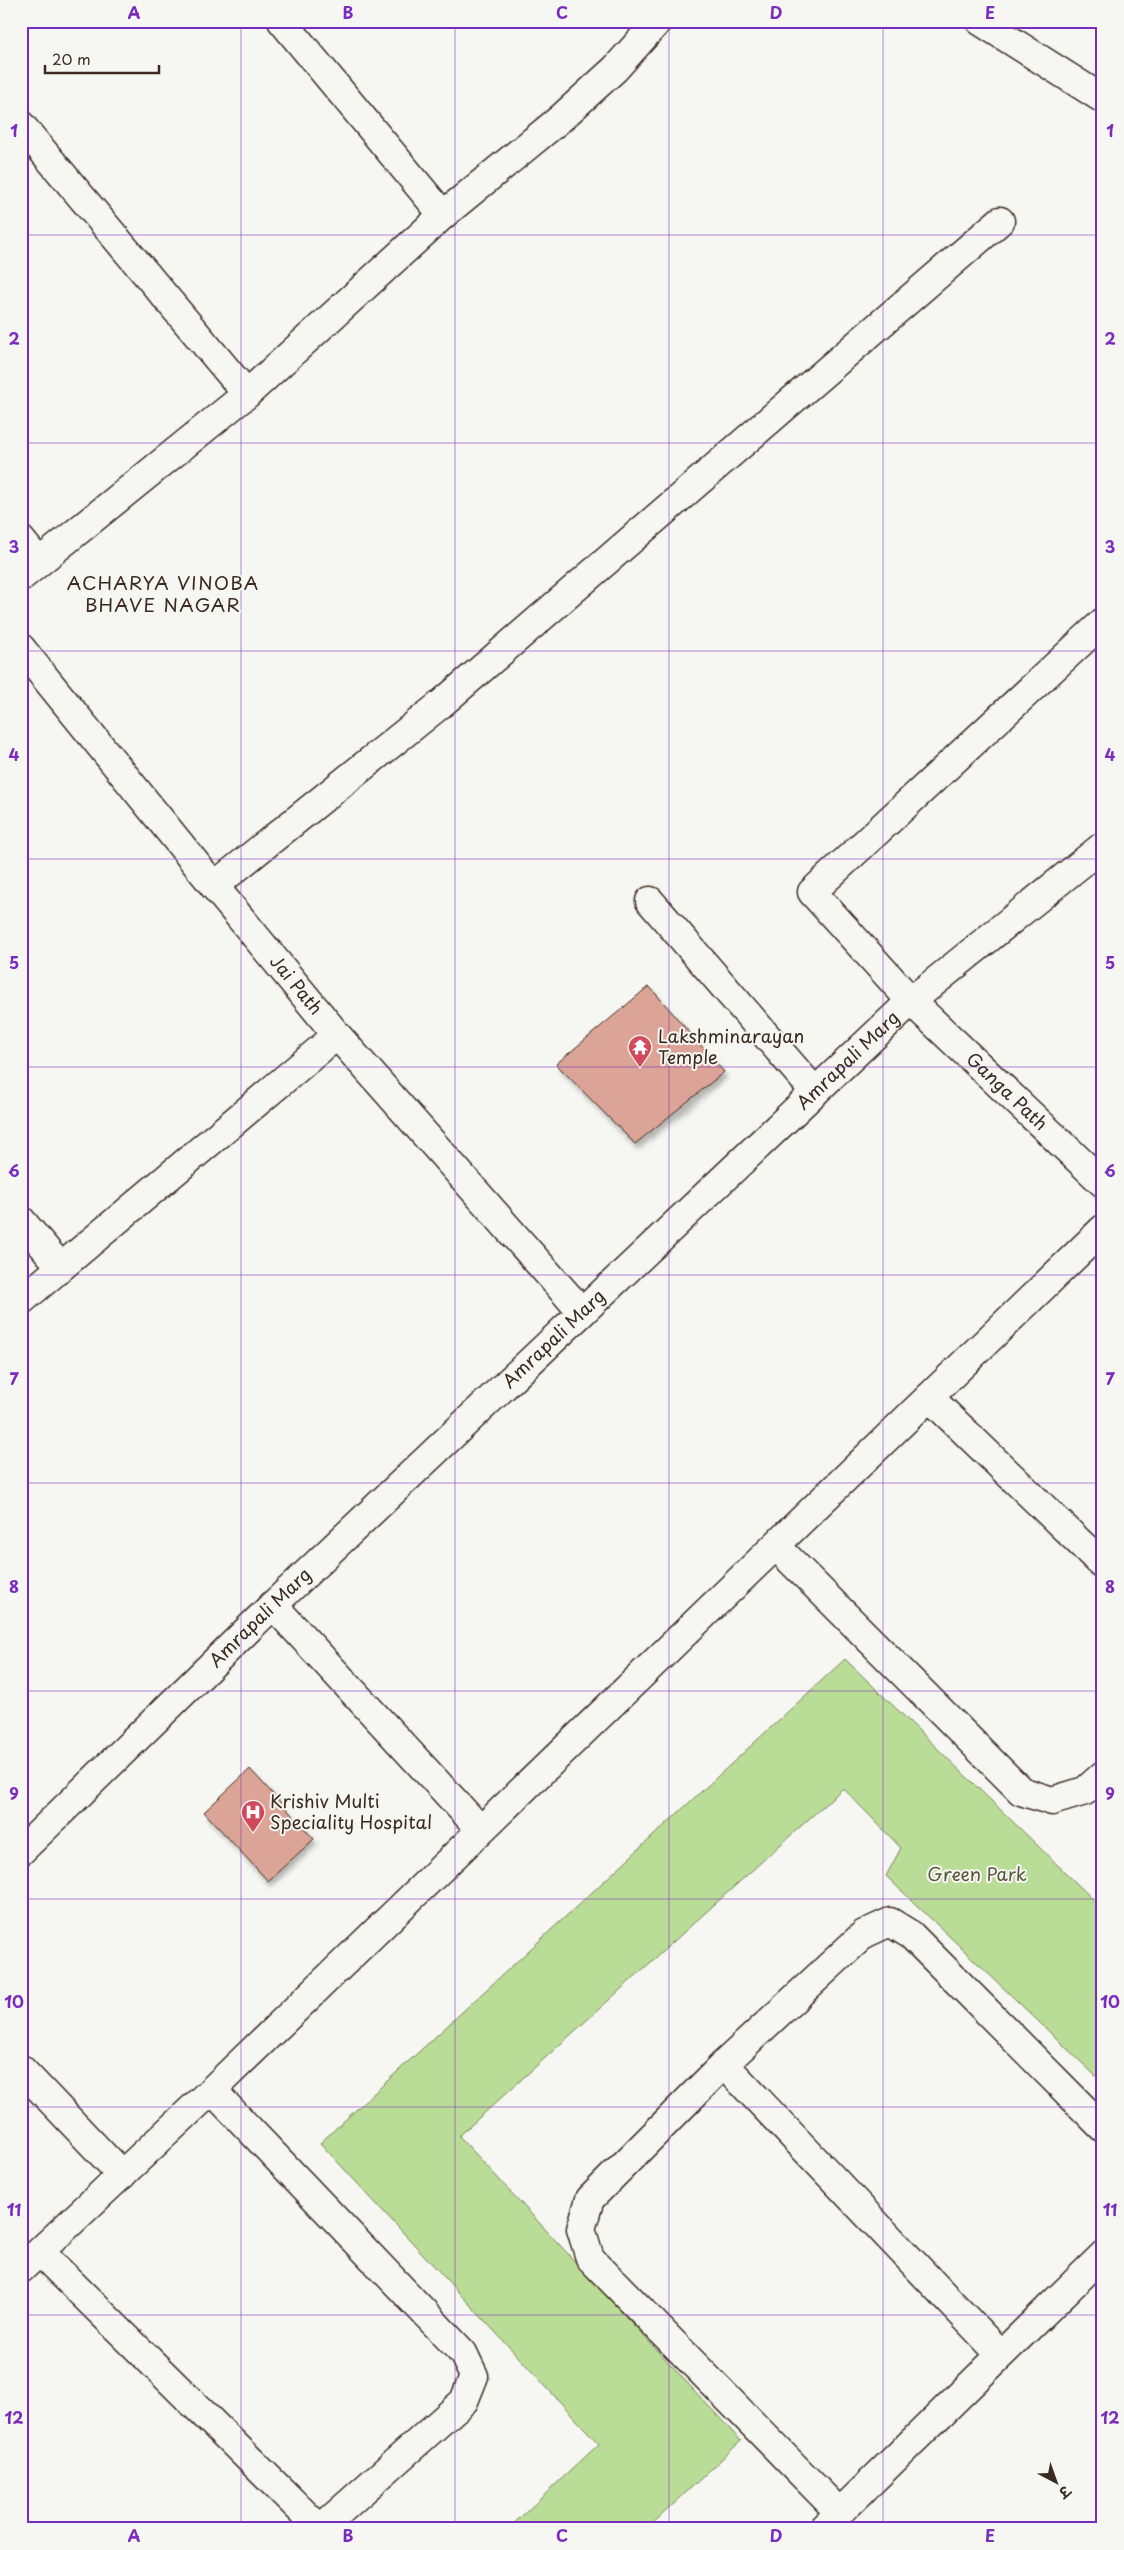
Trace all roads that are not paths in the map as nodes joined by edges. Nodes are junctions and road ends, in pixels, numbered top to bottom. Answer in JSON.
{"nodes":[{"id":1,"x":282,"y":21,"type":"edge"},
{"id":2,"x":658,"y":21,"type":"edge"},
{"id":3,"x":980,"y":21,"type":"edge"},
{"id":4,"x":1103,"y":98,"type":"edge"},
{"id":5,"x":21,"y":125,"type":"edge"},
{"id":6,"x":443,"y":215,"type":"junction"},
{"id":7,"x":1000,"y":221,"type":"dead end"},
{"id":8,"x":247,"y":394,"type":"junction"},
{"id":9,"x":21,"y":540,"type":"edge"},
{"id":10,"x":30,"y":569,"type":"edge"},
{"id":11,"x":1103,"y":622,"type":"edge"},
{"id":12,"x":21,"y":648,"type":"edge"},
{"id":13,"x":1103,"y":846,"type":"edge"},
{"id":14,"x":214,"y":886,"type":"junction"},
{"id":15,"x":650,"y":901,"type":"dead end"},
{"id":16,"x":911,"y":1001,"type":"junction"},
{"id":17,"x":337,"y":1035,"type":"junction"},
{"id":18,"x":815,"y":1092,"type":"junction"},
{"id":19,"x":1103,"y":1183,"type":"edge"},
{"id":20,"x":21,"y":1220,"type":"edge"},
{"id":21,"x":1103,"y":1229,"type":"edge"},
{"id":22,"x":61,"y":1267,"type":"junction"},
{"id":23,"x":21,"y":1302,"type":"edge"},
{"id":24,"x":582,"y":1312,"type":"junction"},
{"id":25,"x":929,"y":1397,"type":"junction"},
{"id":26,"x":776,"y":1547,"type":"junction"},
{"id":27,"x":1103,"y":1565,"type":"edge"},
{"id":28,"x":273,"y":1605,"type":"junction"},
{"id":29,"x":1103,"y":1775,"type":"edge"},
{"id":30,"x":480,"y":1830,"type":"junction"},
{"id":31,"x":21,"y":1851,"type":"edge"},
{"id":32,"x":724,"y":2064,"type":"junction"},
{"id":33,"x":21,"y":2069,"type":"edge"},
{"id":34,"x":212,"y":2090,"type":"junction"},
{"id":35,"x":1103,"y":2128,"type":"edge"},
{"id":36,"x":122,"y":2175,"type":"junction"},
{"id":37,"x":1103,"y":2255,"type":"edge"},
{"id":38,"x":30,"y":2260,"type":"edge"},
{"id":39,"x":1000,"y":2354,"type":"junction"},
{"id":40,"x":831,"y":2521,"type":"edge"},
{"id":41,"x":320,"y":2529,"type":"edge"}],
"edges":[{"from":1,"to":6,"type":"street"},
{"from":2,"to":6,"type":"street"},
{"from":3,"to":4,"type":"street"},
{"from":5,"to":8,"type":"street"},
{"from":6,"to":8,"type":"street"},
{"from":7,"to":14,"type":"street"},
{"from":8,"to":10,"type":"street"},
{"from":9,"to":10,"type":"street"},
{"from":11,"to":16,"type":"street","name":"Ganga Path"},
{"from":12,"to":14,"type":"street","name":"Jai Path"},
{"from":13,"to":16,"type":"street","name":"Amrapali Marg"},
{"from":14,"to":17,"type":"street","name":"Jai Path"},
{"from":15,"to":18,"type":"street"},
{"from":16,"to":18,"type":"street","name":"Amrapali Marg"},
{"from":16,"to":19,"type":"street","name":"Ganga Path"},
{"from":17,"to":22,"type":"street"},
{"from":17,"to":24,"type":"street","name":"Jai Path"},
{"from":18,"to":24,"type":"street","name":"Amrapali Marg"},
{"from":20,"to":22,"type":"street"},
{"from":21,"to":25,"type":"street"},
{"from":22,"to":23,"type":"street"},
{"from":24,"to":28,"type":"street","name":"Amrapali Marg"},
{"from":25,"to":26,"type":"street"},
{"from":25,"to":27,"type":"street"},
{"from":26,"to":29,"type":"street"},
{"from":26,"to":30,"type":"street"},
{"from":28,"to":30,"type":"street"},
{"from":28,"to":31,"type":"street","name":"Amrapali Marg"},
{"from":30,"to":34,"type":"street"},
{"from":32,"to":35,"type":"street"},
{"from":32,"to":39,"type":"street"},
{"from":32,"to":40,"type":"street"},
{"from":33,"to":36,"type":"street"},
{"from":34,"to":36,"type":"street"},
{"from":34,"to":41,"type":"street"},
{"from":36,"to":38,"type":"street"},
{"from":37,"to":39,"type":"street"},
{"from":38,"to":41,"type":"street"},
{"from":39,"to":40,"type":"street"}]}
